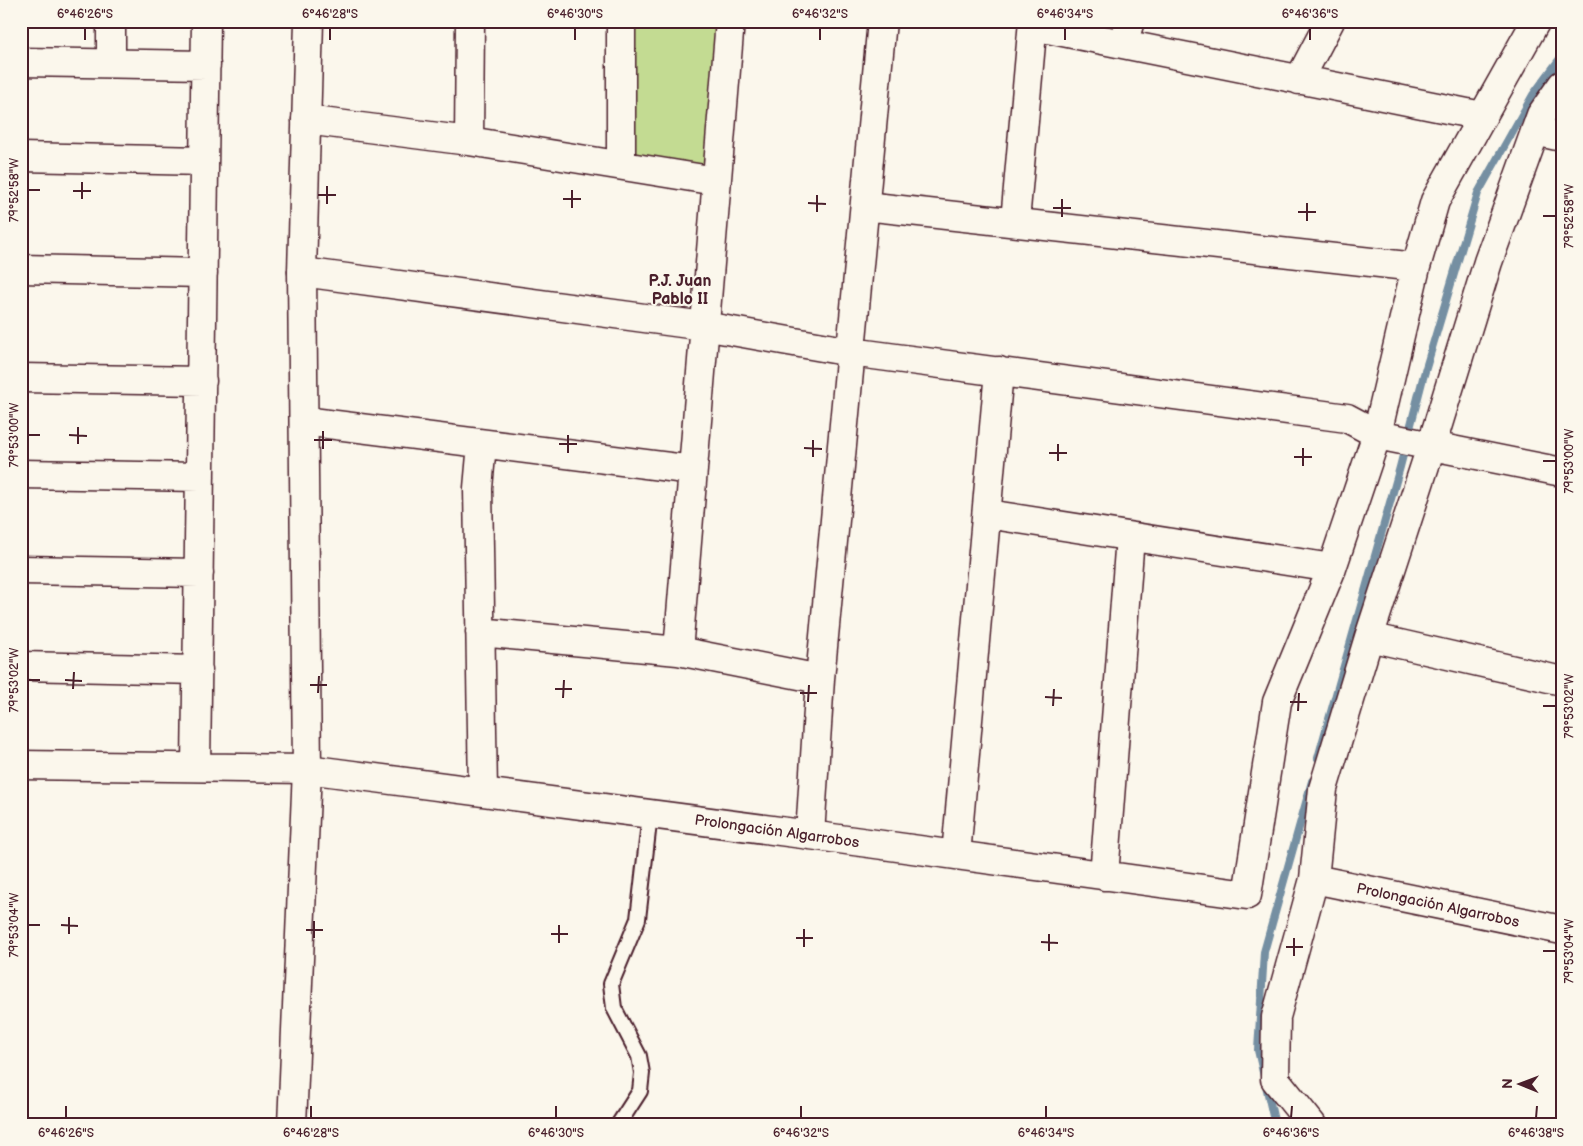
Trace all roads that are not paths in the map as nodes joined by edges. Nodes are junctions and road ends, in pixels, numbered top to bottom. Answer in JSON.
{"nodes":[{"id":1,"x":112,"y":21,"type":"edge"},
{"id":2,"x":206,"y":21,"type":"edge"},
{"id":3,"x":309,"y":21,"type":"edge"},
{"id":4,"x":470,"y":21,"type":"edge"},
{"id":5,"x":620,"y":21,"type":"edge"},
{"id":6,"x":730,"y":21,"type":"edge"},
{"id":7,"x":882,"y":21,"type":"edge"},
{"id":8,"x":1330,"y":21,"type":"edge"},
{"id":9,"x":1536,"y":21,"type":"edge"},
{"id":10,"x":1033,"y":23,"type":"edge"},
{"id":11,"x":1126,"y":33,"type":"edge"},
{"id":12,"x":21,"y":62,"type":"edge"},
{"id":13,"x":111,"y":63,"type":"junction"},
{"id":14,"x":206,"y":65,"type":"junction"},
{"id":15,"x":1299,"y":80,"type":"junction"},
{"id":16,"x":1562,"y":85,"type":"edge"},
{"id":17,"x":1482,"y":116,"type":"junction"},
{"id":18,"x":306,"y":120,"type":"junction"},
{"id":19,"x":1536,"y":132,"type":"junction"},
{"id":20,"x":1562,"y":137,"type":"edge"},
{"id":21,"x":469,"y":141,"type":"junction"},
{"id":22,"x":21,"y":157,"type":"edge"},
{"id":23,"x":204,"y":161,"type":"junction"},
{"id":24,"x":621,"y":165,"type":"junction"},
{"id":25,"x":716,"y":181,"type":"junction"},
{"id":26,"x":865,"y":206,"type":"junction"},
{"id":27,"x":1015,"y":221,"type":"junction"},
{"id":28,"x":1416,"y":267,"type":"junction"},
{"id":29,"x":21,"y":269,"type":"edge"},
{"id":30,"x":302,"y":272,"type":"junction"},
{"id":31,"x":203,"y":273,"type":"junction"},
{"id":32,"x":704,"y":326,"type":"junction"},
{"id":33,"x":851,"y":352,"type":"junction"},
{"id":34,"x":999,"y":371,"type":"junction"},
{"id":35,"x":21,"y":378,"type":"edge"},
{"id":36,"x":202,"y":381,"type":"junction"},
{"id":37,"x":304,"y":421,"type":"junction"},
{"id":38,"x":1382,"y":435,"type":"junction"},
{"id":39,"x":482,"y":444,"type":"junction"},
{"id":40,"x":1425,"y":445,"type":"junction"},
{"id":41,"x":693,"y":470,"type":"junction"},
{"id":42,"x":1562,"y":472,"type":"edge"},
{"id":43,"x":21,"y":474,"type":"edge"},
{"id":44,"x":200,"y":477,"type":"junction"},
{"id":45,"x":987,"y":514,"type":"junction"},
{"id":46,"x":1130,"y":537,"type":"junction"},
{"id":47,"x":1332,"y":568,"type":"junction"},
{"id":48,"x":21,"y":570,"type":"edge"},
{"id":49,"x":199,"y":573,"type":"junction"},
{"id":50,"x":480,"y":632,"type":"junction"},
{"id":51,"x":1369,"y":637,"type":"junction"},
{"id":52,"x":678,"y":651,"type":"junction"},
{"id":53,"x":21,"y":666,"type":"edge"},
{"id":54,"x":198,"y":670,"type":"junction"},
{"id":55,"x":820,"y":679,"type":"junction"},
{"id":56,"x":1562,"y":681,"type":"edge"},
{"id":57,"x":21,"y":765,"type":"edge"},
{"id":58,"x":196,"y":767,"type":"junction"},
{"id":59,"x":307,"y":769,"type":"junction"},
{"id":60,"x":483,"y":792,"type":"junction"},
{"id":61,"x":650,"y":814,"type":"junction"},
{"id":62,"x":810,"y":835,"type":"junction"},
{"id":63,"x":956,"y":855,"type":"junction"},
{"id":64,"x":1104,"y":876,"type":"junction"},
{"id":65,"x":1314,"y":880,"type":"junction"},
{"id":66,"x":1562,"y":930,"type":"edge"},
{"id":67,"x":292,"y":1125,"type":"edge"},
{"id":68,"x":618,"y":1125,"type":"edge"},
{"id":69,"x":1312,"y":1125,"type":"edge"}],
"edges":[{"from":1,"to":13,"type":"street"},
{"from":2,"to":14,"type":"street"},
{"from":3,"to":18,"type":"street"},
{"from":4,"to":21,"type":"street"},
{"from":5,"to":24,"type":"street"},
{"from":6,"to":25,"type":"street"},
{"from":7,"to":26,"type":"street"},
{"from":8,"to":15,"type":"street"},
{"from":9,"to":17,"type":"street"},
{"from":10,"to":11,"type":"street"},
{"from":10,"to":27,"type":"street"},
{"from":11,"to":15,"type":"street"},
{"from":12,"to":13,"type":"street"},
{"from":13,"to":14,"type":"street"},
{"from":14,"to":23,"type":"street"},
{"from":15,"to":17,"type":"street"},
{"from":16,"to":19,"type":"street"},
{"from":17,"to":28,"type":"street"},
{"from":18,"to":21,"type":"street"},
{"from":18,"to":30,"type":"street"},
{"from":19,"to":20,"type":"street"},
{"from":19,"to":40,"type":"street"},
{"from":21,"to":24,"type":"street"},
{"from":22,"to":23,"type":"street"},
{"from":23,"to":31,"type":"street"},
{"from":24,"to":25,"type":"street"},
{"from":25,"to":32,"type":"street"},
{"from":26,"to":27,"type":"street"},
{"from":26,"to":33,"type":"street"},
{"from":27,"to":28,"type":"street"},
{"from":28,"to":38,"type":"street"},
{"from":29,"to":31,"type":"street"},
{"from":30,"to":32,"type":"street"},
{"from":30,"to":37,"type":"street"},
{"from":31,"to":36,"type":"street"},
{"from":32,"to":33,"type":"street"},
{"from":32,"to":41,"type":"street"},
{"from":33,"to":34,"type":"street"},
{"from":33,"to":55,"type":"street"},
{"from":34,"to":38,"type":"street"},
{"from":34,"to":45,"type":"street"},
{"from":35,"to":36,"type":"street"},
{"from":36,"to":44,"type":"street"},
{"from":37,"to":39,"type":"street"},
{"from":37,"to":59,"type":"street"},
{"from":38,"to":40,"type":"street"},
{"from":38,"to":47,"type":"street"},
{"from":39,"to":41,"type":"street"},
{"from":39,"to":50,"type":"street"},
{"from":40,"to":42,"type":"street"},
{"from":40,"to":51,"type":"street"},
{"from":41,"to":52,"type":"street"},
{"from":43,"to":44,"type":"street"},
{"from":44,"to":49,"type":"street"},
{"from":45,"to":46,"type":"street"},
{"from":45,"to":63,"type":"street"},
{"from":46,"to":47,"type":"street"},
{"from":46,"to":64,"type":"street"},
{"from":47,"to":64,"type":"street","name":"Prolongación Algarrobos"},
{"from":48,"to":49,"type":"street"},
{"from":49,"to":54,"type":"street"},
{"from":50,"to":52,"type":"street"},
{"from":50,"to":60,"type":"street"},
{"from":51,"to":56,"type":"street"},
{"from":51,"to":65,"type":"street"},
{"from":52,"to":55,"type":"street"},
{"from":53,"to":54,"type":"street"},
{"from":54,"to":58,"type":"street"},
{"from":55,"to":62,"type":"street"},
{"from":57,"to":58,"type":"street","name":"Prolongación Algarrobos"},
{"from":58,"to":59,"type":"street","name":"Prolongación Algarrobos"},
{"from":59,"to":60,"type":"street","name":"Prolongación Algarrobos"},
{"from":59,"to":67,"type":"street"},
{"from":60,"to":61,"type":"street","name":"Prolongación Algarrobos"},
{"from":61,"to":62,"type":"street","name":"Prolongación Algarrobos"},
{"from":61,"to":68,"type":"lane"},
{"from":62,"to":63,"type":"street","name":"Prolongación Algarrobos"},
{"from":63,"to":64,"type":"street","name":"Prolongación Algarrobos"},
{"from":65,"to":66,"type":"street","name":"Prolongación Algarrobos"},
{"from":65,"to":69,"type":"street"}]}
